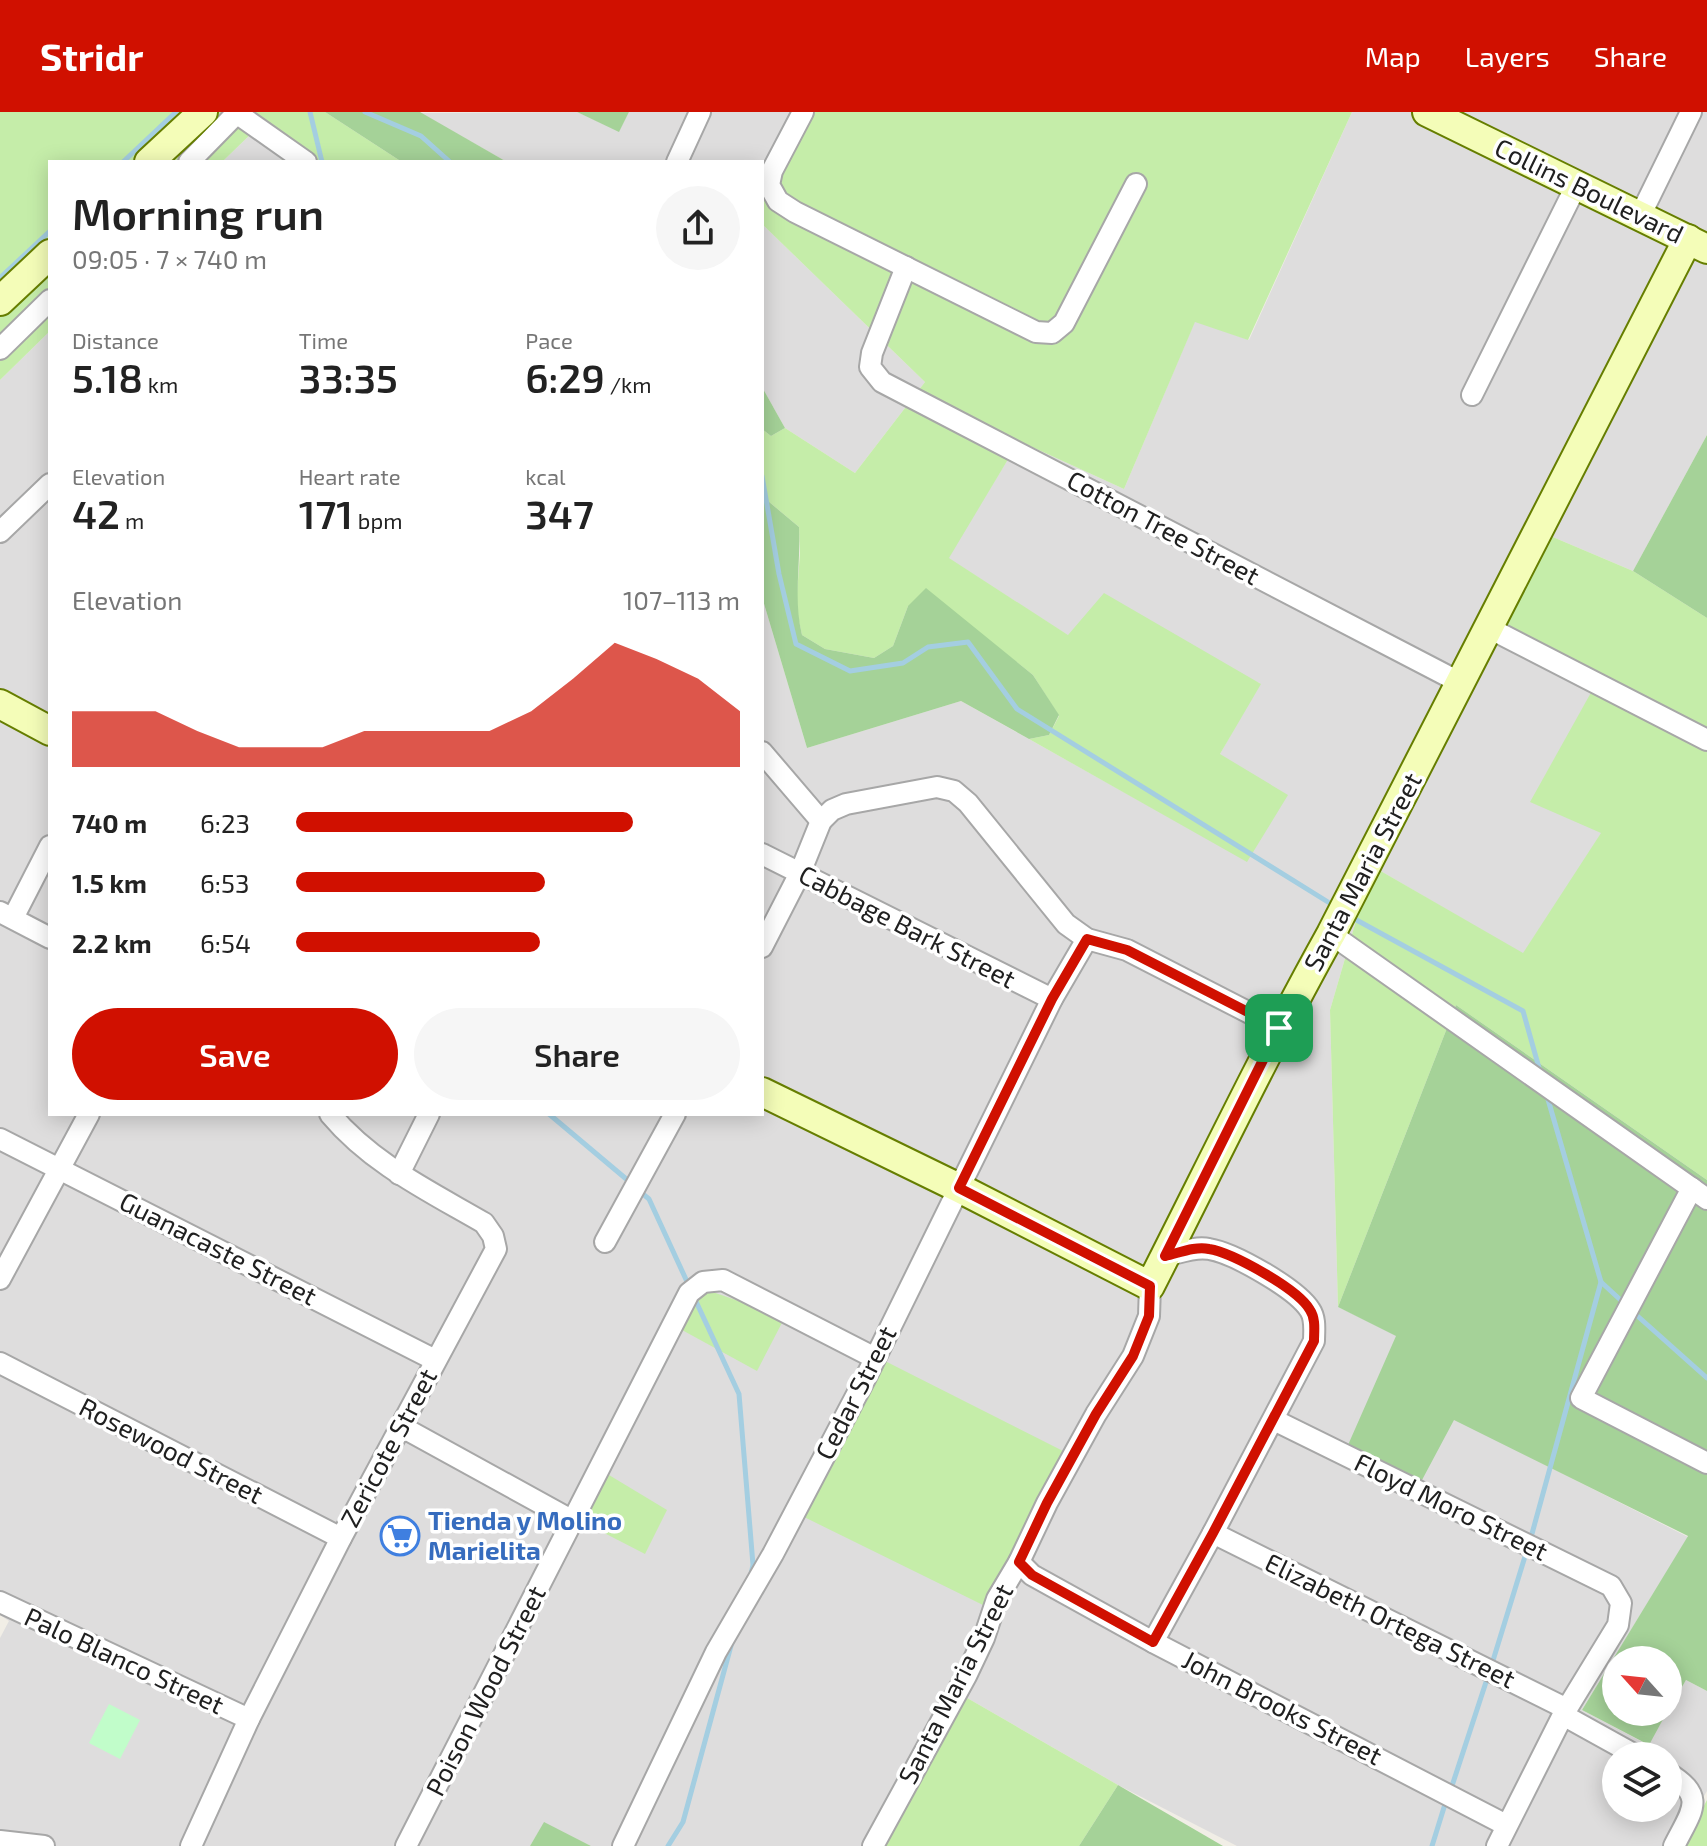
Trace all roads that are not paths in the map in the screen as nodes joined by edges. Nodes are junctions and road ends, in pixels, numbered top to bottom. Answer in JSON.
{"nodes":[{"id":1,"x":203,"y":112,"type":"edge"},
{"id":2,"x":700,"y":112,"type":"edge"},
{"id":3,"x":803,"y":112,"type":"edge"},
{"id":4,"x":1427,"y":112,"type":"edge"},
{"id":5,"x":1691,"y":112,"type":"edge"},
{"id":6,"x":236,"y":113,"type":"edge"},
{"id":7,"x":151,"y":160,"type":"edge"},
{"id":8,"x":191,"y":160,"type":"edge"},
{"id":9,"x":303,"y":160,"type":"edge"},
{"id":10,"x":678,"y":160,"type":"edge"},
{"id":11,"x":1136,"y":184,"type":"dead end"},
{"id":12,"x":1576,"y":186,"type":"junction"},
{"id":13,"x":1640,"y":216,"type":"junction"},
{"id":14,"x":1697,"y":244,"type":"edge"},
{"id":15,"x":48,"y":256,"type":"edge"},
{"id":16,"x":906,"y":267,"type":"junction"},
{"id":17,"x":0,"y":301,"type":"edge"},
{"id":18,"x":48,"y":302,"type":"edge"},
{"id":19,"x":0,"y":349,"type":"edge"},
{"id":20,"x":1472,"y":395,"type":"dead end"},
{"id":21,"x":48,"y":488,"type":"edge"},
{"id":22,"x":0,"y":532,"type":"edge"},
{"id":23,"x":1489,"y":628,"type":"junction"},
{"id":24,"x":1461,"y":683,"type":"junction"},
{"id":25,"x":0,"y":704,"type":"edge"},
{"id":26,"x":48,"y":730,"type":"edge"},
{"id":27,"x":1707,"y":740,"type":"edge"},
{"id":28,"x":764,"y":754,"type":"edge"},
{"id":29,"x":821,"y":821,"type":"junction"},
{"id":30,"x":48,"y":849,"type":"edge"},
{"id":31,"x":764,"y":855,"type":"edge"},
{"id":32,"x":800,"y":873,"type":"junction"},
{"id":33,"x":7,"y":915,"type":"edge"},
{"id":34,"x":1331,"y":934,"type":"junction"},
{"id":35,"x":48,"y":937,"type":"edge"},
{"id":36,"x":1087,"y":939,"type":"junction"},
{"id":37,"x":764,"y":943,"type":"edge"},
{"id":38,"x":1052,"y":999,"type":"junction"},
{"id":39,"x":1279,"y":1028,"type":"junction"},
{"id":40,"x":764,"y":1093,"type":"edge"},
{"id":41,"x":88,"y":1116,"type":"edge"},
{"id":42,"x":332,"y":1116,"type":"edge"},
{"id":43,"x":428,"y":1116,"type":"edge"},
{"id":44,"x":674,"y":1116,"type":"edge"},
{"id":45,"x":0,"y":1139,"type":"edge"},
{"id":46,"x":61,"y":1169,"type":"junction"},
{"id":47,"x":399,"y":1174,"type":"junction"},
{"id":48,"x":959,"y":1188,"type":"junction"},
{"id":49,"x":1700,"y":1194,"type":"edge"},
{"id":50,"x":605,"y":1242,"type":"dead end"},
{"id":51,"x":1165,"y":1256,"type":"junction"},
{"id":52,"x":0,"y":1279,"type":"edge"},
{"id":53,"x":1150,"y":1286,"type":"junction"},
{"id":54,"x":875,"y":1358,"type":"junction"},
{"id":55,"x":435,"y":1360,"type":"junction"},
{"id":56,"x":0,"y":1363,"type":"edge"},
{"id":57,"x":1274,"y":1420,"type":"junction"},
{"id":58,"x":402,"y":1427,"type":"junction"},
{"id":59,"x":1707,"y":1463,"type":"edge"},
{"id":60,"x":573,"y":1521,"type":"junction"},
{"id":61,"x":1213,"y":1533,"type":"junction"},
{"id":62,"x":341,"y":1538,"type":"junction"},
{"id":63,"x":1019,"y":1562,"type":"junction"},
{"id":64,"x":0,"y":1602,"type":"edge"},
{"id":65,"x":1153,"y":1642,"type":"junction"},
{"id":66,"x":1565,"y":1712,"type":"junction"},
{"id":67,"x":249,"y":1719,"type":"junction"},
{"id":68,"x":1614,"y":1742,"type":"edge"},
{"id":69,"x":1682,"y":1781,"type":"edge"},
{"id":70,"x":1506,"y":1825,"type":"junction"},
{"id":71,"x":0,"y":1841,"type":"edge"},
{"id":72,"x":44,"y":1846,"type":"edge"},
{"id":73,"x":191,"y":1846,"type":"edge"},
{"id":74,"x":406,"y":1846,"type":"edge"},
{"id":75,"x":623,"y":1846,"type":"edge"},
{"id":76,"x":873,"y":1846,"type":"edge"},
{"id":77,"x":1497,"y":1846,"type":"edge"},
{"id":78,"x":1674,"y":1846,"type":"edge"}],
"edges":[{"from":1,"to":7,"type":"street"},
{"from":2,"to":10,"type":"street"},
{"from":3,"to":16,"type":"street"},
{"from":4,"to":12,"type":"street","name":"Collins Boulevard"},
{"from":5,"to":13,"type":"street"},
{"from":6,"to":8,"type":"street"},
{"from":6,"to":9,"type":"street"},
{"from":11,"to":16,"type":"street"},
{"from":12,"to":13,"type":"street","name":"Collins Boulevard"},
{"from":12,"to":20,"type":"street"},
{"from":13,"to":14,"type":"street","name":"Collins Boulevard"},
{"from":14,"to":23,"type":"street","name":"Santa Maria Street"},
{"from":15,"to":17,"type":"street"},
{"from":16,"to":24,"type":"street","name":"Cotton Tree Street"},
{"from":18,"to":19,"type":"street"},
{"from":21,"to":22,"type":"street"},
{"from":23,"to":24,"type":"street","name":"Santa Maria Street"},
{"from":23,"to":27,"type":"street"},
{"from":24,"to":34,"type":"street","name":"Santa Maria Street"},
{"from":25,"to":26,"type":"street"},
{"from":28,"to":29,"type":"street"},
{"from":29,"to":32,"type":"street"},
{"from":29,"to":36,"type":"street"},
{"from":30,"to":33,"type":"street"},
{"from":31,"to":32,"type":"street","name":"Cabbage Bark Street"},
{"from":32,"to":37,"type":"street"},
{"from":32,"to":38,"type":"street","name":"Cabbage Bark Street"},
{"from":33,"to":35,"type":"street"},
{"from":34,"to":39,"type":"street","name":"Santa Maria Street"},
{"from":34,"to":49,"type":"street"},
{"from":36,"to":38,"type":"street","name":"Cedar Street"},
{"from":36,"to":39,"type":"street"},
{"from":38,"to":48,"type":"street","name":"Cedar Street"},
{"from":39,"to":51,"type":"street","name":"Santa Maria Street"},
{"from":40,"to":48,"type":"street"},
{"from":41,"to":46,"type":"street"},
{"from":42,"to":47,"type":"street","name":"Zericote Street"},
{"from":43,"to":47,"type":"street"},
{"from":44,"to":50,"type":"street"},
{"from":45,"to":46,"type":"street","name":"Guanacaste Street"},
{"from":46,"to":52,"type":"street"},
{"from":46,"to":55,"type":"street","name":"Guanacaste Street"},
{"from":47,"to":55,"type":"street","name":"Zericote Street"},
{"from":48,"to":53,"type":"street"},
{"from":48,"to":54,"type":"street","name":"Cedar Street"},
{"from":49,"to":59,"type":"street"},
{"from":51,"to":53,"type":"street","name":"Santa Maria Street"},
{"from":51,"to":57,"type":"street"},
{"from":53,"to":63,"type":"street","name":"Santa Maria Street"},
{"from":54,"to":60,"type":"street","name":"Poison Wood Street"},
{"from":54,"to":75,"type":"street","name":"Cedar Street"},
{"from":55,"to":58,"type":"street","name":"Zericote Street"},
{"from":56,"to":62,"type":"street","name":"Rosewood Street"},
{"from":57,"to":61,"type":"street"},
{"from":57,"to":66,"type":"street","name":"Floyd Moro Street"},
{"from":58,"to":60,"type":"street"},
{"from":58,"to":62,"type":"street","name":"Zericote Street"},
{"from":60,"to":74,"type":"street","name":"Poison Wood Street"},
{"from":61,"to":65,"type":"street"},
{"from":61,"to":66,"type":"street","name":"Elizabeth Ortega Street"},
{"from":62,"to":67,"type":"street","name":"Zericote Street"},
{"from":63,"to":65,"type":"street","name":"John Brooks Street"},
{"from":63,"to":76,"type":"street","name":"Santa Maria Street"},
{"from":64,"to":67,"type":"street","name":"Palo Blanco Street"},
{"from":65,"to":70,"type":"street","name":"John Brooks Street"},
{"from":66,"to":68,"type":"street","name":"Elizabeth Ortega Street"},
{"from":66,"to":70,"type":"street"},
{"from":67,"to":73,"type":"street","name":"Zericote Street"},
{"from":69,"to":78,"type":"street"},
{"from":70,"to":77,"type":"street"},
{"from":71,"to":72,"type":"street"}]}
